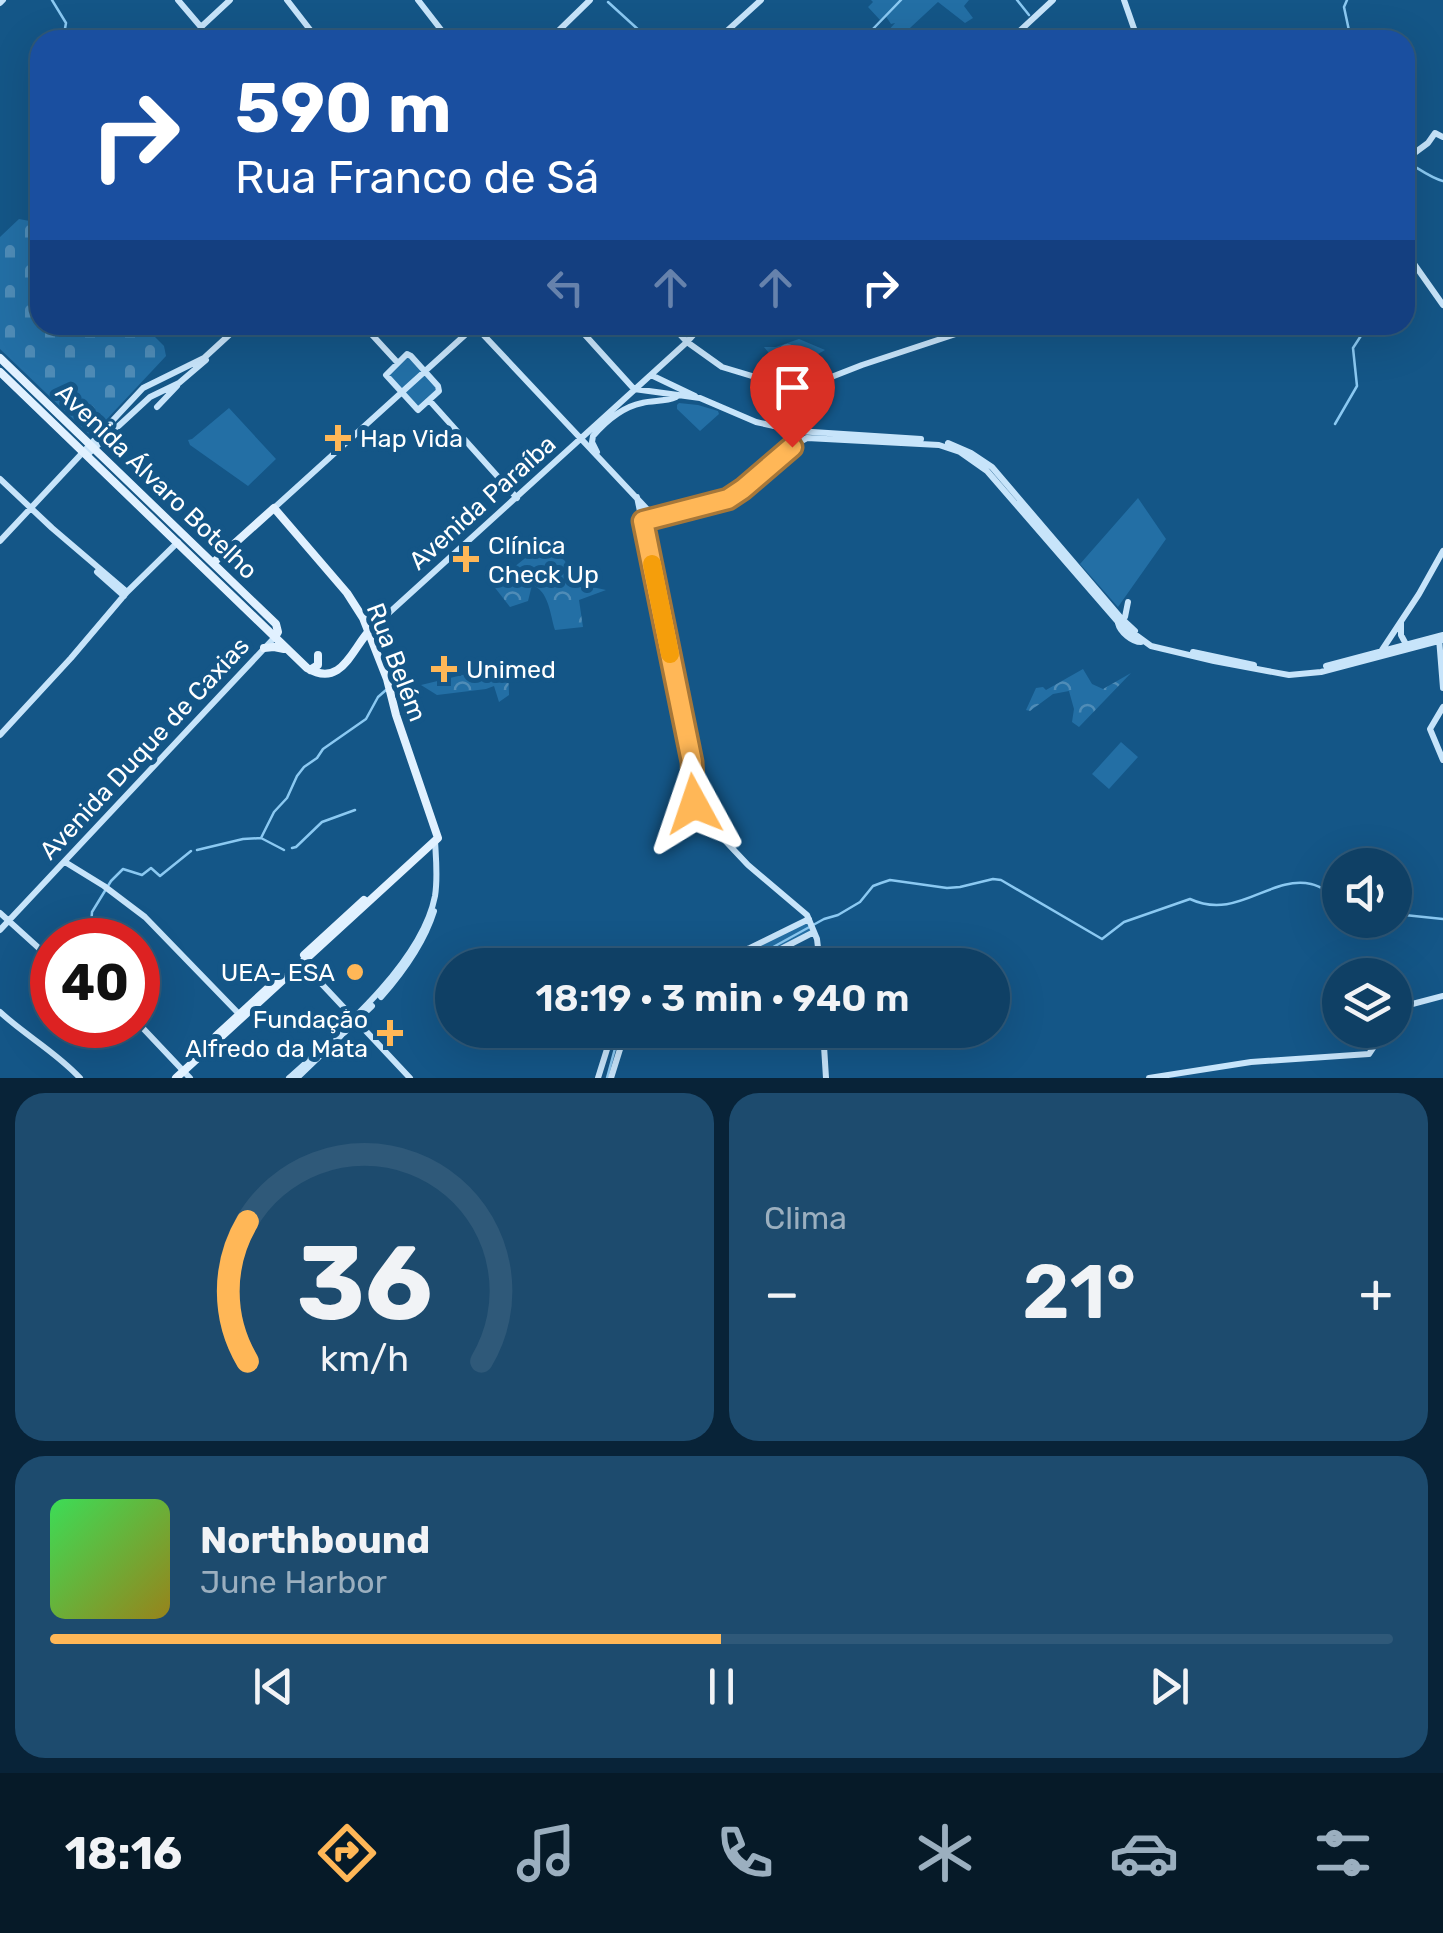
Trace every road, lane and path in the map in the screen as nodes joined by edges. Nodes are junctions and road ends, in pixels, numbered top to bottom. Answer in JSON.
{"nodes":[{"id":1,"x":178,"y":0,"type":"edge"},
{"id":2,"x":230,"y":0,"type":"edge"},
{"id":3,"x":287,"y":0,"type":"edge"},
{"id":4,"x":418,"y":0,"type":"edge"},
{"id":5,"x":593,"y":0,"type":"edge"},
{"id":6,"x":760,"y":0,"type":"edge"},
{"id":7,"x":1056,"y":0,"type":"edge"},
{"id":8,"x":1124,"y":0,"type":"edge"},
{"id":9,"x":201,"y":27,"type":"junction"},
{"id":10,"x":204,"y":30,"type":"edge"},
{"id":11,"x":310,"y":30,"type":"edge"},
{"id":12,"x":441,"y":30,"type":"edge"},
{"id":13,"x":562,"y":30,"type":"edge"},
{"id":14,"x":728,"y":30,"type":"edge"},
{"id":15,"x":1023,"y":30,"type":"edge"},
{"id":16,"x":1134,"y":30,"type":"edge"},
{"id":17,"x":1439,"y":135,"type":"edge"},
{"id":18,"x":1415,"y":153,"type":"edge"},
{"id":19,"x":1415,"y":265,"type":"edge"},
{"id":20,"x":1443,"y":305,"type":"edge"},
{"id":21,"x":230,"y":335,"type":"edge"},
{"id":22,"x":231,"y":335,"type":"edge"},
{"id":23,"x":372,"y":335,"type":"edge"},
{"id":24,"x":466,"y":335,"type":"edge"},
{"id":25,"x":484,"y":335,"type":"edge"},
{"id":26,"x":585,"y":335,"type":"edge"},
{"id":27,"x":680,"y":335,"type":"edge"},
{"id":28,"x":693,"y":335,"type":"edge"},
{"id":29,"x":954,"y":335,"type":"edge"},
{"id":30,"x":687,"y":342,"type":"junction"},
{"id":31,"x":0,"y":358,"type":"edge"},
{"id":32,"x":397,"y":362,"type":"junction"},
{"id":33,"x":425,"y":371,"type":"junction"},
{"id":34,"x":0,"y":372,"type":"edge"},
{"id":35,"x":651,"y":374,"type":"junction"},
{"id":36,"x":154,"y":381,"type":"junction"},
{"id":37,"x":179,"y":384,"type":"junction"},
{"id":38,"x":634,"y":389,"type":"junction"},
{"id":39,"x":160,"y":391,"type":"junction"},
{"id":40,"x":400,"y":392,"type":"junction"},
{"id":41,"x":677,"y":396,"type":"junction"},
{"id":42,"x":700,"y":398,"type":"junction"},
{"id":43,"x":429,"y":400,"type":"junction"},
{"id":44,"x":157,"y":407,"type":"dead end"},
{"id":45,"x":761,"y":424,"type":"junction"},
{"id":46,"x":580,"y":440,"type":"junction"},
{"id":47,"x":93,"y":446,"type":"junction"},
{"id":48,"x":792,"y":447,"type":"junction"},
{"id":49,"x":85,"y":454,"type":"junction"},
{"id":50,"x":606,"y":464,"type":"junction"},
{"id":51,"x":0,"y":481,"type":"edge"},
{"id":52,"x":637,"y":496,"type":"junction"},
{"id":53,"x":517,"y":498,"type":"junction"},
{"id":54,"x":274,"y":508,"type":"junction"},
{"id":55,"x":30,"y":510,"type":"junction"},
{"id":56,"x":668,"y":516,"type":"junction"},
{"id":57,"x":643,"y":521,"type":"junction"},
{"id":58,"x":0,"y":542,"type":"edge"},
{"id":59,"x":178,"y":542,"type":"junction"},
{"id":60,"x":1443,"y":551,"type":"edge"},
{"id":61,"x":214,"y":562,"type":"junction"},
{"id":62,"x":125,"y":594,"type":"junction"},
{"id":63,"x":1122,"y":614,"type":"junction"},
{"id":64,"x":1400,"y":622,"type":"junction"},
{"id":65,"x":369,"y":632,"type":"junction"},
{"id":66,"x":274,"y":637,"type":"junction"},
{"id":67,"x":1441,"y":638,"type":"edge"},
{"id":68,"x":1388,"y":640,"type":"junction"},
{"id":69,"x":1406,"y":644,"type":"junction"},
{"id":70,"x":264,"y":648,"type":"junction"},
{"id":71,"x":288,"y":652,"type":"junction"},
{"id":72,"x":1382,"y":653,"type":"junction"},
{"id":73,"x":318,"y":655,"type":"dead end"},
{"id":74,"x":310,"y":670,"type":"junction"},
{"id":75,"x":1443,"y":688,"type":"edge"},
{"id":76,"x":1443,"y":707,"type":"edge"},
{"id":77,"x":0,"y":735,"type":"edge"},
{"id":78,"x":1443,"y":760,"type":"edge"},
{"id":79,"x":436,"y":834,"type":"junction"},
{"id":80,"x":422,"y":851,"type":"junction"},
{"id":81,"x":436,"y":858,"type":"junction"},
{"id":82,"x":65,"y":862,"type":"junction"},
{"id":83,"x":0,"y":913,"type":"edge"},
{"id":84,"x":8,"y":921,"type":"junction"},
{"id":85,"x":811,"y":926,"type":"junction"},
{"id":86,"x":0,"y":930,"type":"edge"},
{"id":87,"x":329,"y":935,"type":"junction"},
{"id":88,"x":30,"y":940,"type":"edge"},
{"id":89,"x":750,"y":948,"type":"edge"},
{"id":90,"x":784,"y":948,"type":"edge"},
{"id":91,"x":818,"y":948,"type":"edge"},
{"id":92,"x":302,"y":963,"type":"junction"},
{"id":93,"x":1443,"y":996,"type":"edge"},
{"id":94,"x":1412,"y":1007,"type":"edge"},
{"id":95,"x":0,"y":1012,"type":"edge"},
{"id":96,"x":241,"y":1016,"type":"junction"},
{"id":97,"x":356,"y":1020,"type":"junction"},
{"id":98,"x":160,"y":1045,"type":"edge"},
{"id":99,"x":607,"y":1048,"type":"edge"},
{"id":100,"x":621,"y":1048,"type":"edge"},
{"id":101,"x":824,"y":1048,"type":"edge"},
{"id":102,"x":1373,"y":1048,"type":"edge"},
{"id":103,"x":185,"y":1072,"type":"edge"},
{"id":104,"x":1199,"y":1074,"type":"edge"},
{"id":105,"x":80,"y":1078,"type":"edge"},
{"id":106,"x":173,"y":1078,"type":"edge"},
{"id":107,"x":289,"y":1078,"type":"edge"},
{"id":108,"x":297,"y":1078,"type":"edge"},
{"id":109,"x":410,"y":1078,"type":"edge"},
{"id":110,"x":598,"y":1078,"type":"edge"},
{"id":111,"x":612,"y":1078,"type":"edge"},
{"id":112,"x":826,"y":1078,"type":"edge"},
{"id":113,"x":1149,"y":1078,"type":"edge"}],
"edges":[{"from":1,"to":9,"type":"street"},
{"from":2,"to":9,"type":"street"},
{"from":3,"to":11,"type":"street"},
{"from":4,"to":12,"type":"street"},
{"from":5,"to":13,"type":"street"},
{"from":6,"to":14,"type":"street"},
{"from":7,"to":15,"type":"street"},
{"from":8,"to":16,"type":"street"},
{"from":9,"to":10,"type":"street"},
{"from":17,"to":18,"type":"street"},
{"from":19,"to":20,"type":"street"},
{"from":21,"to":36,"type":"street"},
{"from":22,"to":37,"type":"street"},
{"from":23,"to":32,"type":"street"},
{"from":24,"to":33,"type":"street"},
{"from":25,"to":46,"type":"street"},
{"from":26,"to":38,"type":"street"},
{"from":27,"to":30,"type":"street"},
{"from":28,"to":30,"type":"street","name":"Avenida Paraíba"},
{"from":29,"to":30,"type":"street"},
{"from":30,"to":35,"type":"street","name":"Avenida Paraíba"},
{"from":31,"to":47,"type":"main road","name":"Avenida Álvaro Botelho"},
{"from":32,"to":33,"type":"street"},
{"from":32,"to":40,"type":"street"},
{"from":33,"to":40,"type":"street"},
{"from":33,"to":43,"type":"street"},
{"from":34,"to":49,"type":"main road"},
{"from":35,"to":38,"type":"street","name":"Avenida Paraíba"},
{"from":35,"to":42,"type":"street"},
{"from":36,"to":39,"type":"street"},
{"from":36,"to":47,"type":"street"},
{"from":37,"to":39,"type":"street"},
{"from":37,"to":44,"type":"street"},
{"from":38,"to":41,"type":"street"},
{"from":38,"to":46,"type":"street","name":"Avenida Paraíba"},
{"from":39,"to":47,"type":"street"},
{"from":40,"to":43,"type":"street"},
{"from":40,"to":54,"type":"street"},
{"from":41,"to":42,"type":"street"},
{"from":41,"to":50,"type":"street"},
{"from":42,"to":45,"type":"street"},
{"from":43,"to":53,"type":"street"},
{"from":45,"to":48,"type":"street"},
{"from":45,"to":63,"type":"street"},
{"from":46,"to":50,"type":"street"},
{"from":46,"to":53,"type":"street","name":"Avenida Paraíba"},
{"from":47,"to":49,"type":"street"},
{"from":47,"to":61,"type":"main road","name":"Avenida Álvaro Botelho"},
{"from":48,"to":56,"type":"street"},
{"from":48,"to":63,"type":"street"},
{"from":49,"to":55,"type":"street"},
{"from":49,"to":59,"type":"main road"},
{"from":50,"to":52,"type":"street"},
{"from":51,"to":55,"type":"street"},
{"from":52,"to":56,"type":"street"},
{"from":52,"to":57,"type":"street"},
{"from":53,"to":65,"type":"street","name":"Avenida Paraíba"},
{"from":54,"to":61,"type":"main road"},
{"from":54,"to":65,"type":"main road","name":"Rua Belém"},
{"from":55,"to":58,"type":"street"},
{"from":55,"to":62,"type":"street"},
{"from":56,"to":57,"type":"street"},
{"from":57,"to":85,"type":"street"},
{"from":59,"to":62,"type":"street"},
{"from":59,"to":66,"type":"main road"},
{"from":60,"to":64,"type":"street"},
{"from":61,"to":66,"type":"main road","name":"Avenida Álvaro Botelho"},
{"from":62,"to":77,"type":"street"},
{"from":63,"to":72,"type":"street"},
{"from":64,"to":68,"type":"street"},
{"from":64,"to":69,"type":"street"},
{"from":65,"to":74,"type":"main road","name":"Avenida Paraíba"},
{"from":65,"to":79,"type":"main road","name":"Rua Belém"},
{"from":66,"to":70,"type":"street","name":"Avenida Duque de Caxias"},
{"from":66,"to":71,"type":"main road"},
{"from":67,"to":69,"type":"street"},
{"from":67,"to":75,"type":"street"},
{"from":68,"to":69,"type":"street"},
{"from":68,"to":72,"type":"street"},
{"from":69,"to":72,"type":"street"},
{"from":70,"to":71,"type":"main road"},
{"from":70,"to":82,"type":"street","name":"Avenida Duque de Caxias"},
{"from":71,"to":74,"type":"main road"},
{"from":73,"to":74,"type":"main road"},
{"from":76,"to":78,"type":"street"},
{"from":79,"to":80,"type":"main road"},
{"from":79,"to":81,"type":"street"},
{"from":79,"to":97,"type":"street"},
{"from":80,"to":81,"type":"main road"},
{"from":80,"to":87,"type":"main road"},
{"from":81,"to":97,"type":"street"},
{"from":82,"to":84,"type":"street","name":"Avenida Duque de Caxias"},
{"from":82,"to":96,"type":"street"},
{"from":83,"to":84,"type":"street"},
{"from":84,"to":86,"type":"street","name":"Avenida Duque de Caxias"},
{"from":84,"to":88,"type":"street"},
{"from":85,"to":89,"type":"street"},
{"from":85,"to":90,"type":"street"},
{"from":85,"to":91,"type":"street"},
{"from":87,"to":92,"type":"main road"},
{"from":87,"to":96,"type":"main road"},
{"from":92,"to":96,"type":"main road"},
{"from":92,"to":97,"type":"street"},
{"from":93,"to":94,"type":"street"},
{"from":95,"to":105,"type":"street"},
{"from":96,"to":103,"type":"main road"},
{"from":97,"to":107,"type":"street"},
{"from":97,"to":108,"type":"street"},
{"from":97,"to":109,"type":"street"},
{"from":98,"to":103,"type":"street"},
{"from":99,"to":110,"type":"street"},
{"from":100,"to":111,"type":"street"},
{"from":101,"to":112,"type":"street"},
{"from":102,"to":104,"type":"street"},
{"from":103,"to":106,"type":"main road"},
{"from":104,"to":113,"type":"street"}]}
